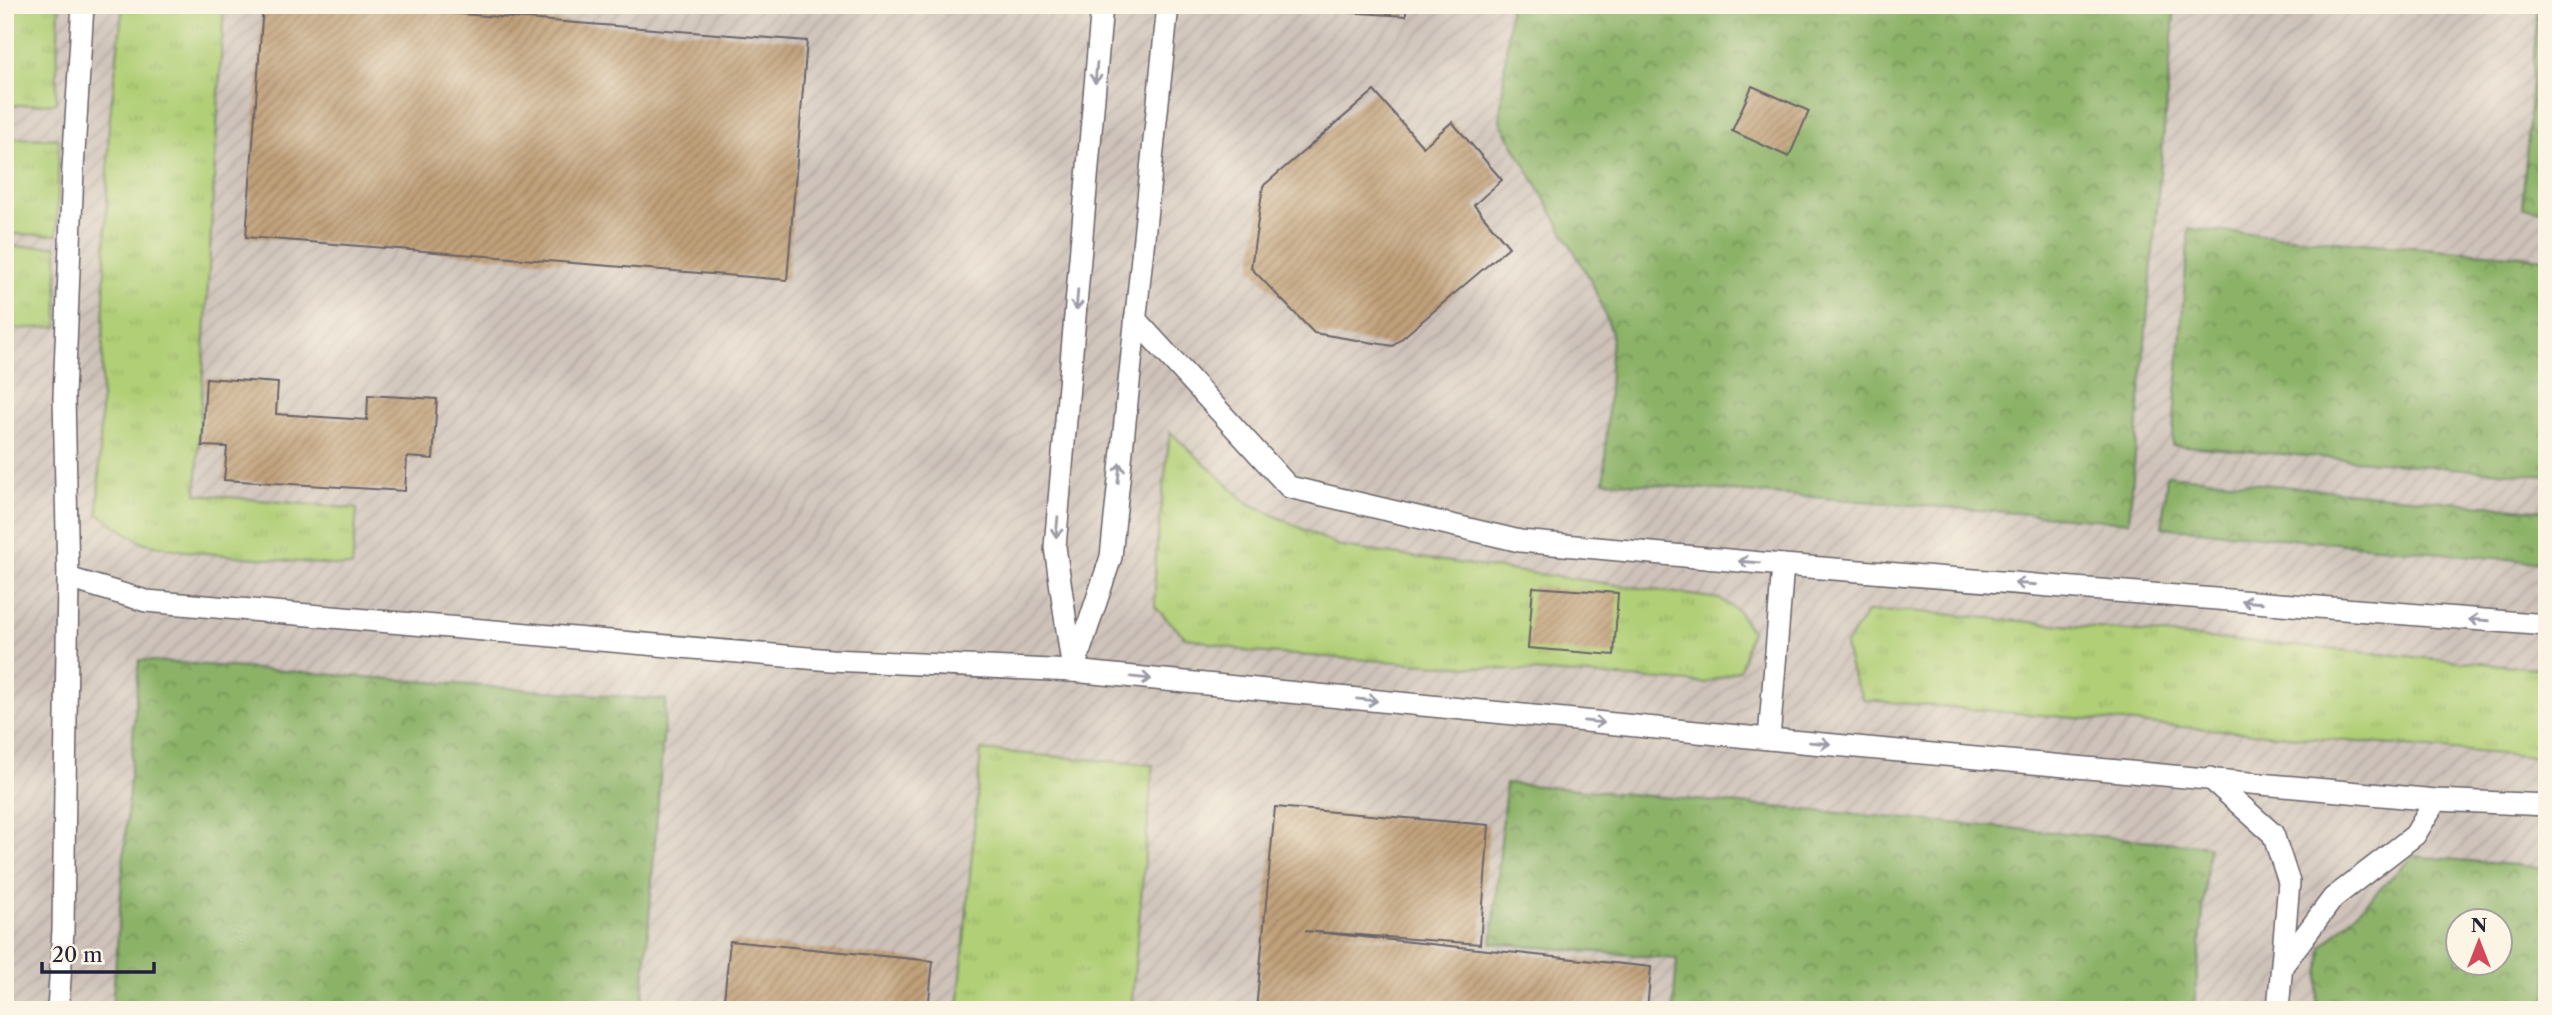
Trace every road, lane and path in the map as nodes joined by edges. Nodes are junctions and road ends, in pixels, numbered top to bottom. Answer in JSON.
{"nodes":[{"id":1,"x":83,"y":5,"type":"edge"},
{"id":2,"x":1102,"y":5,"type":"edge"},
{"id":3,"x":1168,"y":5,"type":"edge"},
{"id":4,"x":1135,"y":319,"type":"junction"},
{"id":5,"x":1783,"y":565,"type":"junction"},
{"id":6,"x":68,"y":579,"type":"junction"},
{"id":7,"x":2547,"y":625,"type":"edge"},
{"id":8,"x":1073,"y":671,"type":"junction"},
{"id":9,"x":1769,"y":739,"type":"junction"},
{"id":10,"x":2210,"y":778,"type":"junction"},
{"id":11,"x":2436,"y":800,"type":"junction"},
{"id":12,"x":2547,"y":805,"type":"edge"},
{"id":13,"x":2281,"y":967,"type":"junction"},
{"id":14,"x":58,"y":1010,"type":"edge"},
{"id":15,"x":2278,"y":1010,"type":"edge"}],
"edges":[{"from":1,"to":6,"type":"lane"},
{"from":2,"to":8,"type":"lane","one_way":true},
{"from":3,"to":4,"type":"lane"},
{"from":5,"to":4,"type":"lane","one_way":true},
{"from":8,"to":4,"type":"lane","one_way":true},
{"from":7,"to":5,"type":"lane","one_way":true},
{"from":5,"to":9,"type":"lane"},
{"from":6,"to":8,"type":"lane"},
{"from":6,"to":14,"type":"lane"},
{"from":8,"to":9,"type":"lane","one_way":true},
{"from":9,"to":10,"type":"lane","one_way":true},
{"from":10,"to":11,"type":"lane"},
{"from":10,"to":13,"type":"lane"},
{"from":11,"to":12,"type":"lane"},
{"from":11,"to":13,"type":"lane"},
{"from":13,"to":15,"type":"lane"}]}
